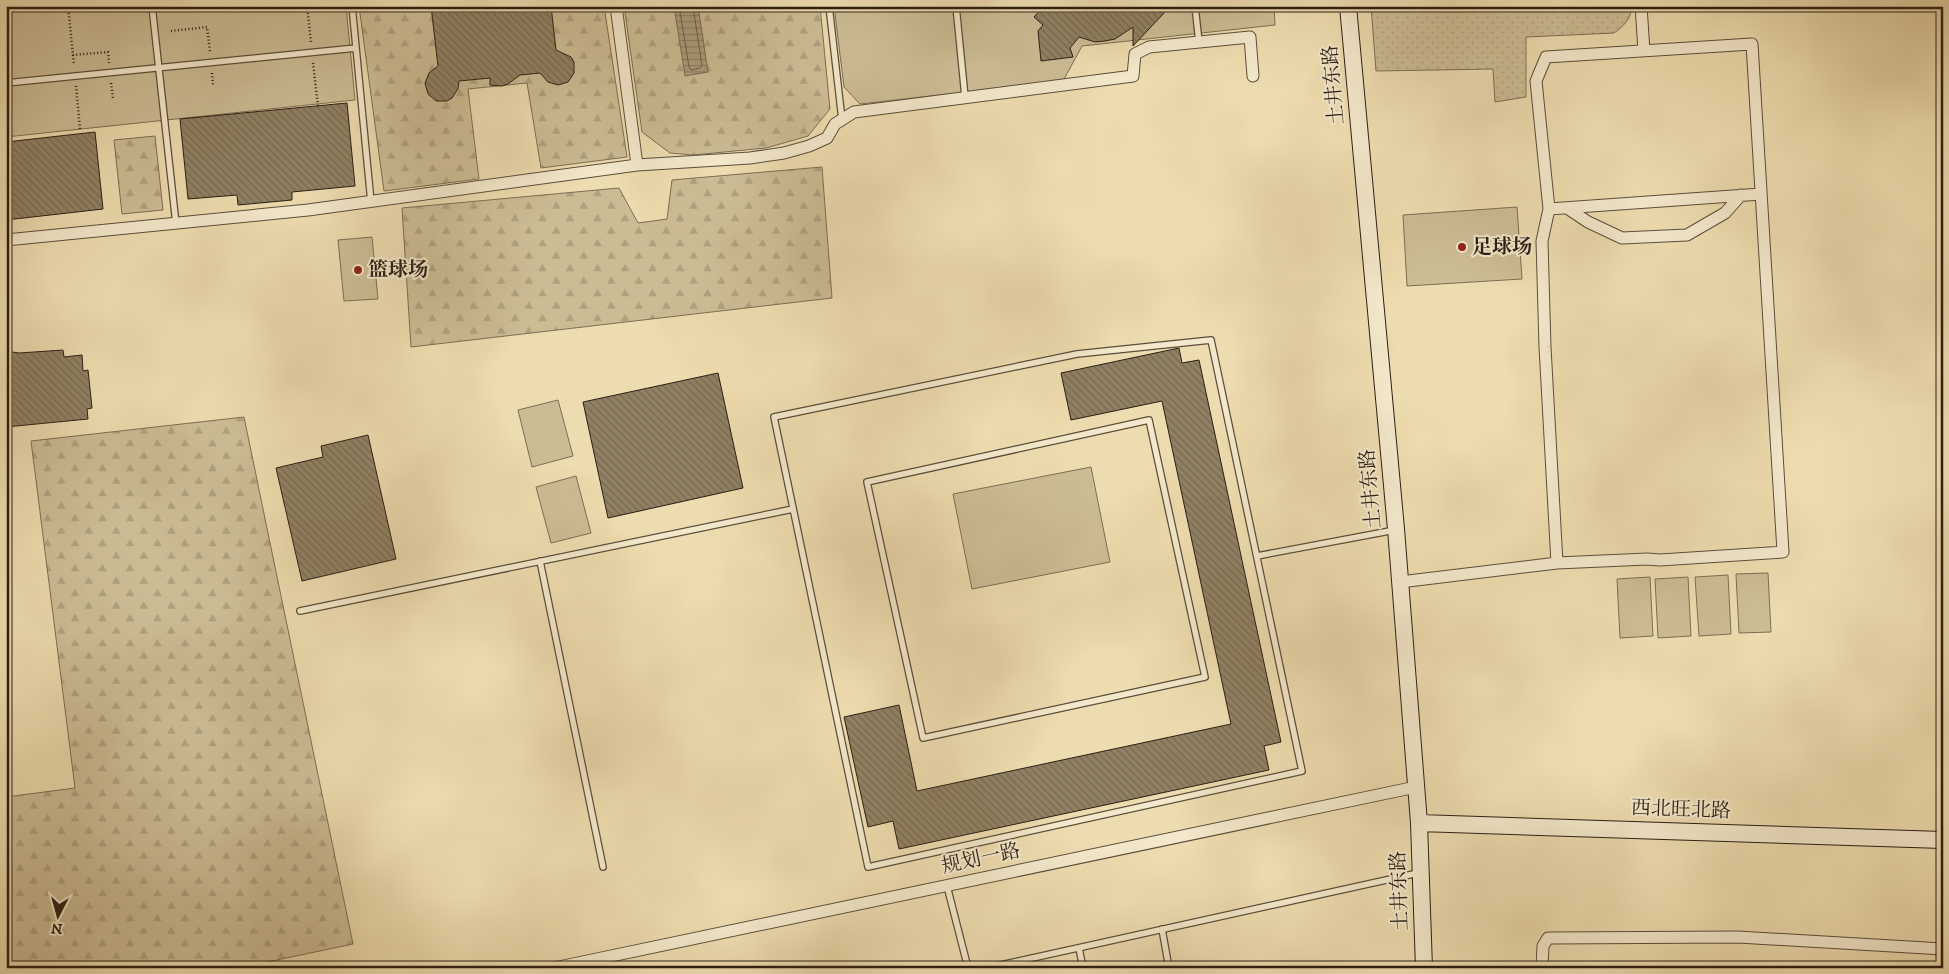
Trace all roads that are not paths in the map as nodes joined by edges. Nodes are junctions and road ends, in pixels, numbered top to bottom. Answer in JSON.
{"nodes":[{"id":1,"x":152,"y":6,"type":"edge"},
{"id":2,"x":352,"y":6,"type":"edge"},
{"id":3,"x":616,"y":6,"type":"edge"},
{"id":4,"x":829,"y":6,"type":"edge"},
{"id":5,"x":956,"y":6,"type":"edge"},
{"id":6,"x":1195,"y":6,"type":"edge"},
{"id":7,"x":1348,"y":6,"type":"edge"},
{"id":8,"x":1641,"y":6,"type":"edge"},
{"id":9,"x":1199,"y":42,"type":"junction"},
{"id":10,"x":356,"y":48,"type":"junction"},
{"id":11,"x":1644,"y":51,"type":"junction"},
{"id":12,"x":159,"y":68,"type":"junction"},
{"id":13,"x":1253,"y":76,"type":"dead end"},
{"id":14,"x":6,"y":83,"type":"edge"},
{"id":15,"x":965,"y":97,"type":"junction"},
{"id":16,"x":842,"y":120,"type":"junction"},
{"id":17,"x":637,"y":165,"type":"junction"},
{"id":18,"x":1760,"y":194,"type":"junction"},
{"id":19,"x":1741,"y":195,"type":"junction"},
{"id":20,"x":371,"y":202,"type":"junction"},
{"id":21,"x":1567,"y":208,"type":"junction"},
{"id":22,"x":1548,"y":209,"type":"junction"},
{"id":23,"x":176,"y":224,"type":"junction"},
{"id":24,"x":6,"y":240,"type":"edge"},
{"id":25,"x":793,"y":508,"type":"junction"},
{"id":26,"x":1396,"y":529,"type":"junction"},
{"id":27,"x":1257,"y":556,"type":"junction"},
{"id":28,"x":540,"y":561,"type":"junction"},
{"id":29,"x":1557,"y":563,"type":"junction"},
{"id":30,"x":1400,"y":582,"type":"junction"},
{"id":31,"x":300,"y":611,"type":"dead end"},
{"id":32,"x":1205,"y":677,"type":"joint"},
{"id":33,"x":1416,"y":787,"type":"junction"},
{"id":34,"x":1419,"y":823,"type":"junction"},
{"id":35,"x":1943,"y":840,"type":"edge"},
{"id":36,"x":602,"y":867,"type":"dead end"},
{"id":37,"x":1420,"y":872,"type":"junction"},
{"id":38,"x":947,"y":886,"type":"junction"},
{"id":39,"x":1162,"y":929,"type":"junction"},
{"id":40,"x":1078,"y":948,"type":"junction"},
{"id":41,"x":1943,"y":949,"type":"edge"},
{"id":42,"x":578,"y":965,"type":"edge"},
{"id":43,"x":554,"y":968,"type":"edge"},
{"id":44,"x":968,"y":968,"type":"edge"},
{"id":45,"x":987,"y":968,"type":"edge"},
{"id":46,"x":1082,"y":968,"type":"edge"},
{"id":47,"x":1169,"y":968,"type":"edge"},
{"id":48,"x":1424,"y":968,"type":"edge"},
{"id":49,"x":1542,"y":968,"type":"edge"}],
"edges":[{"from":1,"to":12,"type":"lane"},
{"from":2,"to":10,"type":"lane"},
{"from":3,"to":17,"type":"street"},
{"from":4,"to":16,"type":"lane"},
{"from":5,"to":15,"type":"lane"},
{"from":6,"to":9,"type":"lane"},
{"from":7,"to":26,"type":"street","name":"土井东路"},
{"from":8,"to":11,"type":"street"},
{"from":9,"to":13,"type":"street"},
{"from":9,"to":15,"type":"street"},
{"from":10,"to":12,"type":"lane"},
{"from":10,"to":20,"type":"lane"},
{"from":11,"to":18,"type":"street"},
{"from":11,"to":22,"type":"street"},
{"from":12,"to":14,"type":"lane"},
{"from":12,"to":23,"type":"lane"},
{"from":15,"to":16,"type":"street"},
{"from":16,"to":17,"type":"street"},
{"from":17,"to":20,"type":"street"},
{"from":18,"to":19,"type":"street"},
{"from":18,"to":29,"type":"street"},
{"from":19,"to":21,"type":"street"},
{"from":19,"to":21,"type":"street"},
{"from":20,"to":23,"type":"street"},
{"from":21,"to":22,"type":"street"},
{"from":22,"to":29,"type":"street"},
{"from":23,"to":24,"type":"street"},
{"from":25,"to":27,"type":"lane"},
{"from":25,"to":27,"type":"lane"},
{"from":25,"to":28,"type":"lane"},
{"from":26,"to":27,"type":"lane"},
{"from":26,"to":30,"type":"street","name":"土井东路"},
{"from":28,"to":31,"type":"lane"},
{"from":28,"to":36,"type":"lane"},
{"from":29,"to":30,"type":"street"},
{"from":30,"to":33,"type":"street","name":"土井东路"},
{"from":32,"to":32,"type":"lane"},
{"from":33,"to":34,"type":"street","name":"土井东路"},
{"from":33,"to":38,"type":"street","name":"规划一路"},
{"from":34,"to":35,"type":"street","name":"西北旺北路"},
{"from":34,"to":37,"type":"street","name":"土井东路"},
{"from":37,"to":39,"type":"lane"},
{"from":37,"to":48,"type":"street","name":"土井东路"},
{"from":38,"to":42,"type":"street","name":"规划一路"},
{"from":38,"to":44,"type":"lane"},
{"from":39,"to":40,"type":"lane"},
{"from":39,"to":47,"type":"lane"},
{"from":40,"to":45,"type":"lane"},
{"from":40,"to":46,"type":"lane"},
{"from":41,"to":49,"type":"street"},
{"from":42,"to":43,"type":"street","name":"规划一路"}]}
